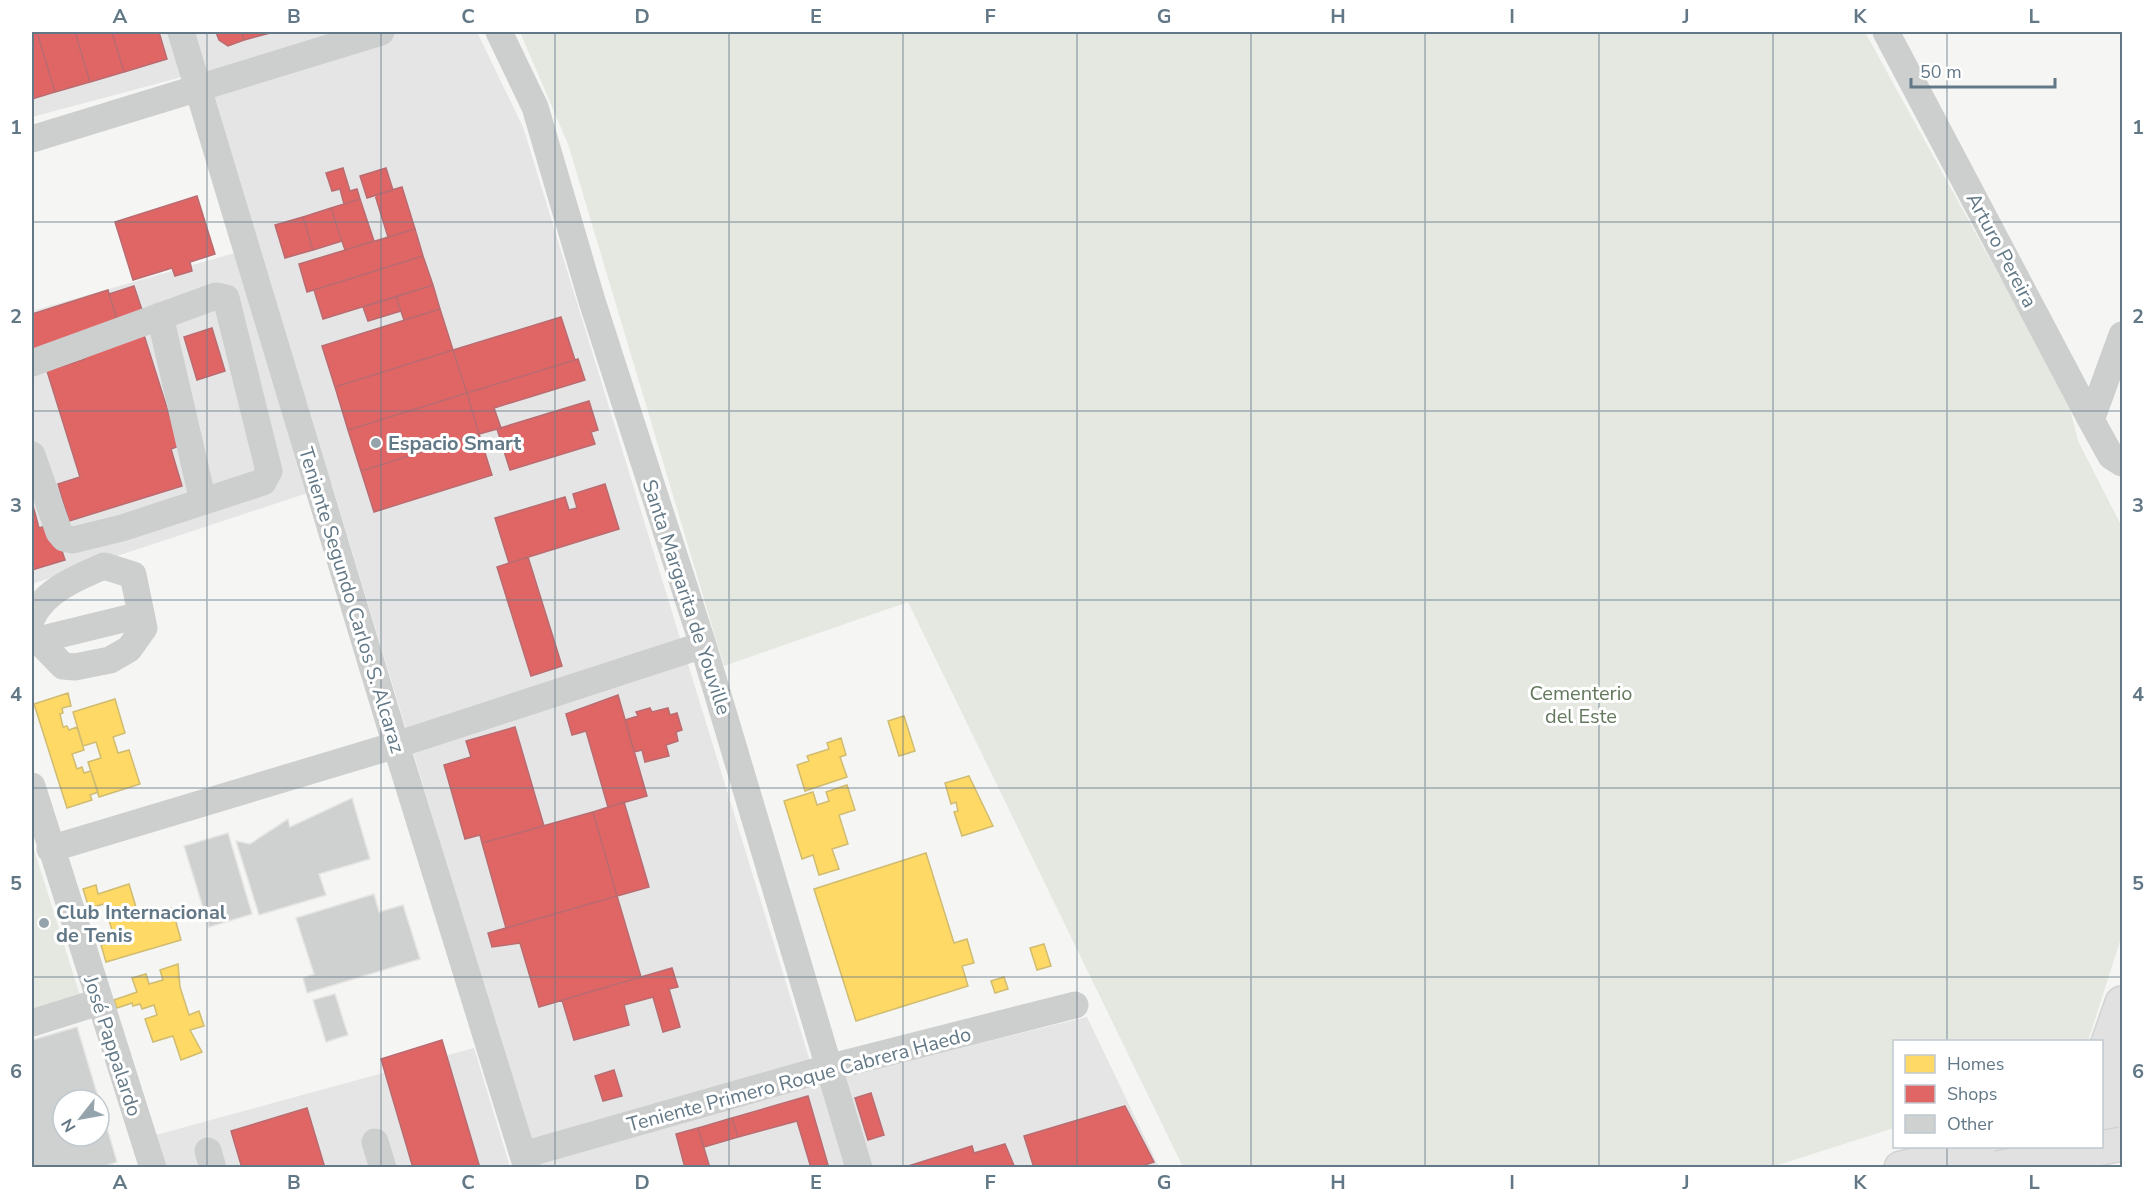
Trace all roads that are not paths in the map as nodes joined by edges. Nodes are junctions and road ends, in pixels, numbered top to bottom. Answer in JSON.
{"nodes":[{"id":1,"x":181,"y":32,"type":"edge"},
{"id":2,"x":381,"y":32,"type":"edge"},
{"id":3,"x":500,"y":32,"type":"edge"},
{"id":4,"x":1887,"y":32,"type":"edge"},
{"id":5,"x":198,"y":87,"type":"junction"},
{"id":6,"x":32,"y":139,"type":"edge"},
{"id":7,"x":160,"y":316,"type":"junction"},
{"id":8,"x":2122,"y":335,"type":"edge"},
{"id":9,"x":32,"y":363,"type":"edge"},
{"id":10,"x":2091,"y":420,"type":"junction"},
{"id":11,"x":32,"y":455,"type":"edge"},
{"id":12,"x":2122,"y":463,"type":"edge"},
{"id":13,"x":203,"y":501,"type":"junction"},
{"id":14,"x":122,"y":528,"type":"junction"},
{"id":15,"x":133,"y":575,"type":"junction"},
{"id":16,"x":140,"y":615,"type":"junction"},
{"id":17,"x":34,"y":630,"type":"edge"},
{"id":18,"x":704,"y":645,"type":"junction"},
{"id":19,"x":396,"y":745,"type":"junction"},
{"id":20,"x":32,"y":786,"type":"edge"},
{"id":21,"x":50,"y":849,"type":"junction"},
{"id":22,"x":99,"y":1002,"type":"junction"},
{"id":23,"x":2122,"y":1004,"type":"edge"},
{"id":24,"x":1075,"y":1005,"type":"dead end"},
{"id":25,"x":32,"y":1023,"type":"edge"},
{"id":26,"x":831,"y":1067,"type":"junction"},
{"id":27,"x":2116,"y":1078,"type":"edge"},
{"id":28,"x":2103,"y":1124,"type":"edge"},
{"id":29,"x":375,"y":1142,"type":"dead end"},
{"id":30,"x":2122,"y":1144,"type":"edge"},
{"id":31,"x":1990,"y":1148,"type":"edge"},
{"id":32,"x":2065,"y":1148,"type":"edge"},
{"id":33,"x":2094,"y":1148,"type":"edge"},
{"id":34,"x":2100,"y":1148,"type":"edge"},
{"id":35,"x":2103,"y":1148,"type":"edge"},
{"id":36,"x":525,"y":1161,"type":"edge"},
{"id":37,"x":153,"y":1167,"type":"edge"},
{"id":38,"x":383,"y":1167,"type":"edge"},
{"id":39,"x":860,"y":1167,"type":"edge"},
{"id":40,"x":1901,"y":1167,"type":"edge"},
{"id":41,"x":1998,"y":1167,"type":"edge"},
{"id":42,"x":2057,"y":1167,"type":"edge"},
{"id":43,"x":2087,"y":1167,"type":"edge"}],
"edges":[{"from":1,"to":5,"type":"street","name":"Teniente Segundo Carlos S. Alcaraz"},
{"from":2,"to":5,"type":"street"},
{"from":3,"to":18,"type":"street","name":"Santa Margarita de Youville"},
{"from":4,"to":10,"type":"street","name":"Arturo Pereira"},
{"from":5,"to":6,"type":"street"},
{"from":5,"to":19,"type":"street","name":"Teniente Segundo Carlos S. Alcaraz"},
{"from":7,"to":9,"type":"street"},
{"from":7,"to":13,"type":"street"},
{"from":7,"to":13,"type":"street"},
{"from":8,"to":10,"type":"street"},
{"from":10,"to":12,"type":"street","name":"Arturo Pereira"},
{"from":11,"to":14,"type":"street"},
{"from":13,"to":14,"type":"street"},
{"from":14,"to":15,"type":"street"},
{"from":15,"to":16,"type":"street"},
{"from":15,"to":17,"type":"street"},
{"from":16,"to":17,"type":"street"},
{"from":16,"to":17,"type":"street"},
{"from":18,"to":19,"type":"street"},
{"from":18,"to":26,"type":"street","name":"Santa Margarita de Youville"},
{"from":19,"to":21,"type":"street"},
{"from":19,"to":36,"type":"street","name":"Teniente Segundo Carlos S. Alcaraz"},
{"from":20,"to":21,"type":"street","name":"José Pappalardo"},
{"from":21,"to":22,"type":"street","name":"José Pappalardo"},
{"from":22,"to":25,"type":"street"},
{"from":22,"to":37,"type":"street","name":"José Pappalardo"},
{"from":23,"to":27,"type":"main road"},
{"from":24,"to":26,"type":"street","name":"Teniente Primero Roque Cabrera Haedo"},
{"from":26,"to":36,"type":"street","name":"Teniente Primero Roque Cabrera Haedo"},
{"from":26,"to":39,"type":"street","name":"Santa Margarita de Youville"},
{"from":27,"to":28,"type":"main road"},
{"from":29,"to":38,"type":"street"},
{"from":30,"to":35,"type":"main road","bridge":true},
{"from":31,"to":40,"type":"main road"},
{"from":32,"to":42,"type":"main road"},
{"from":33,"to":43,"type":"main road"},
{"from":34,"to":41,"type":"main road","bridge":true}]}
